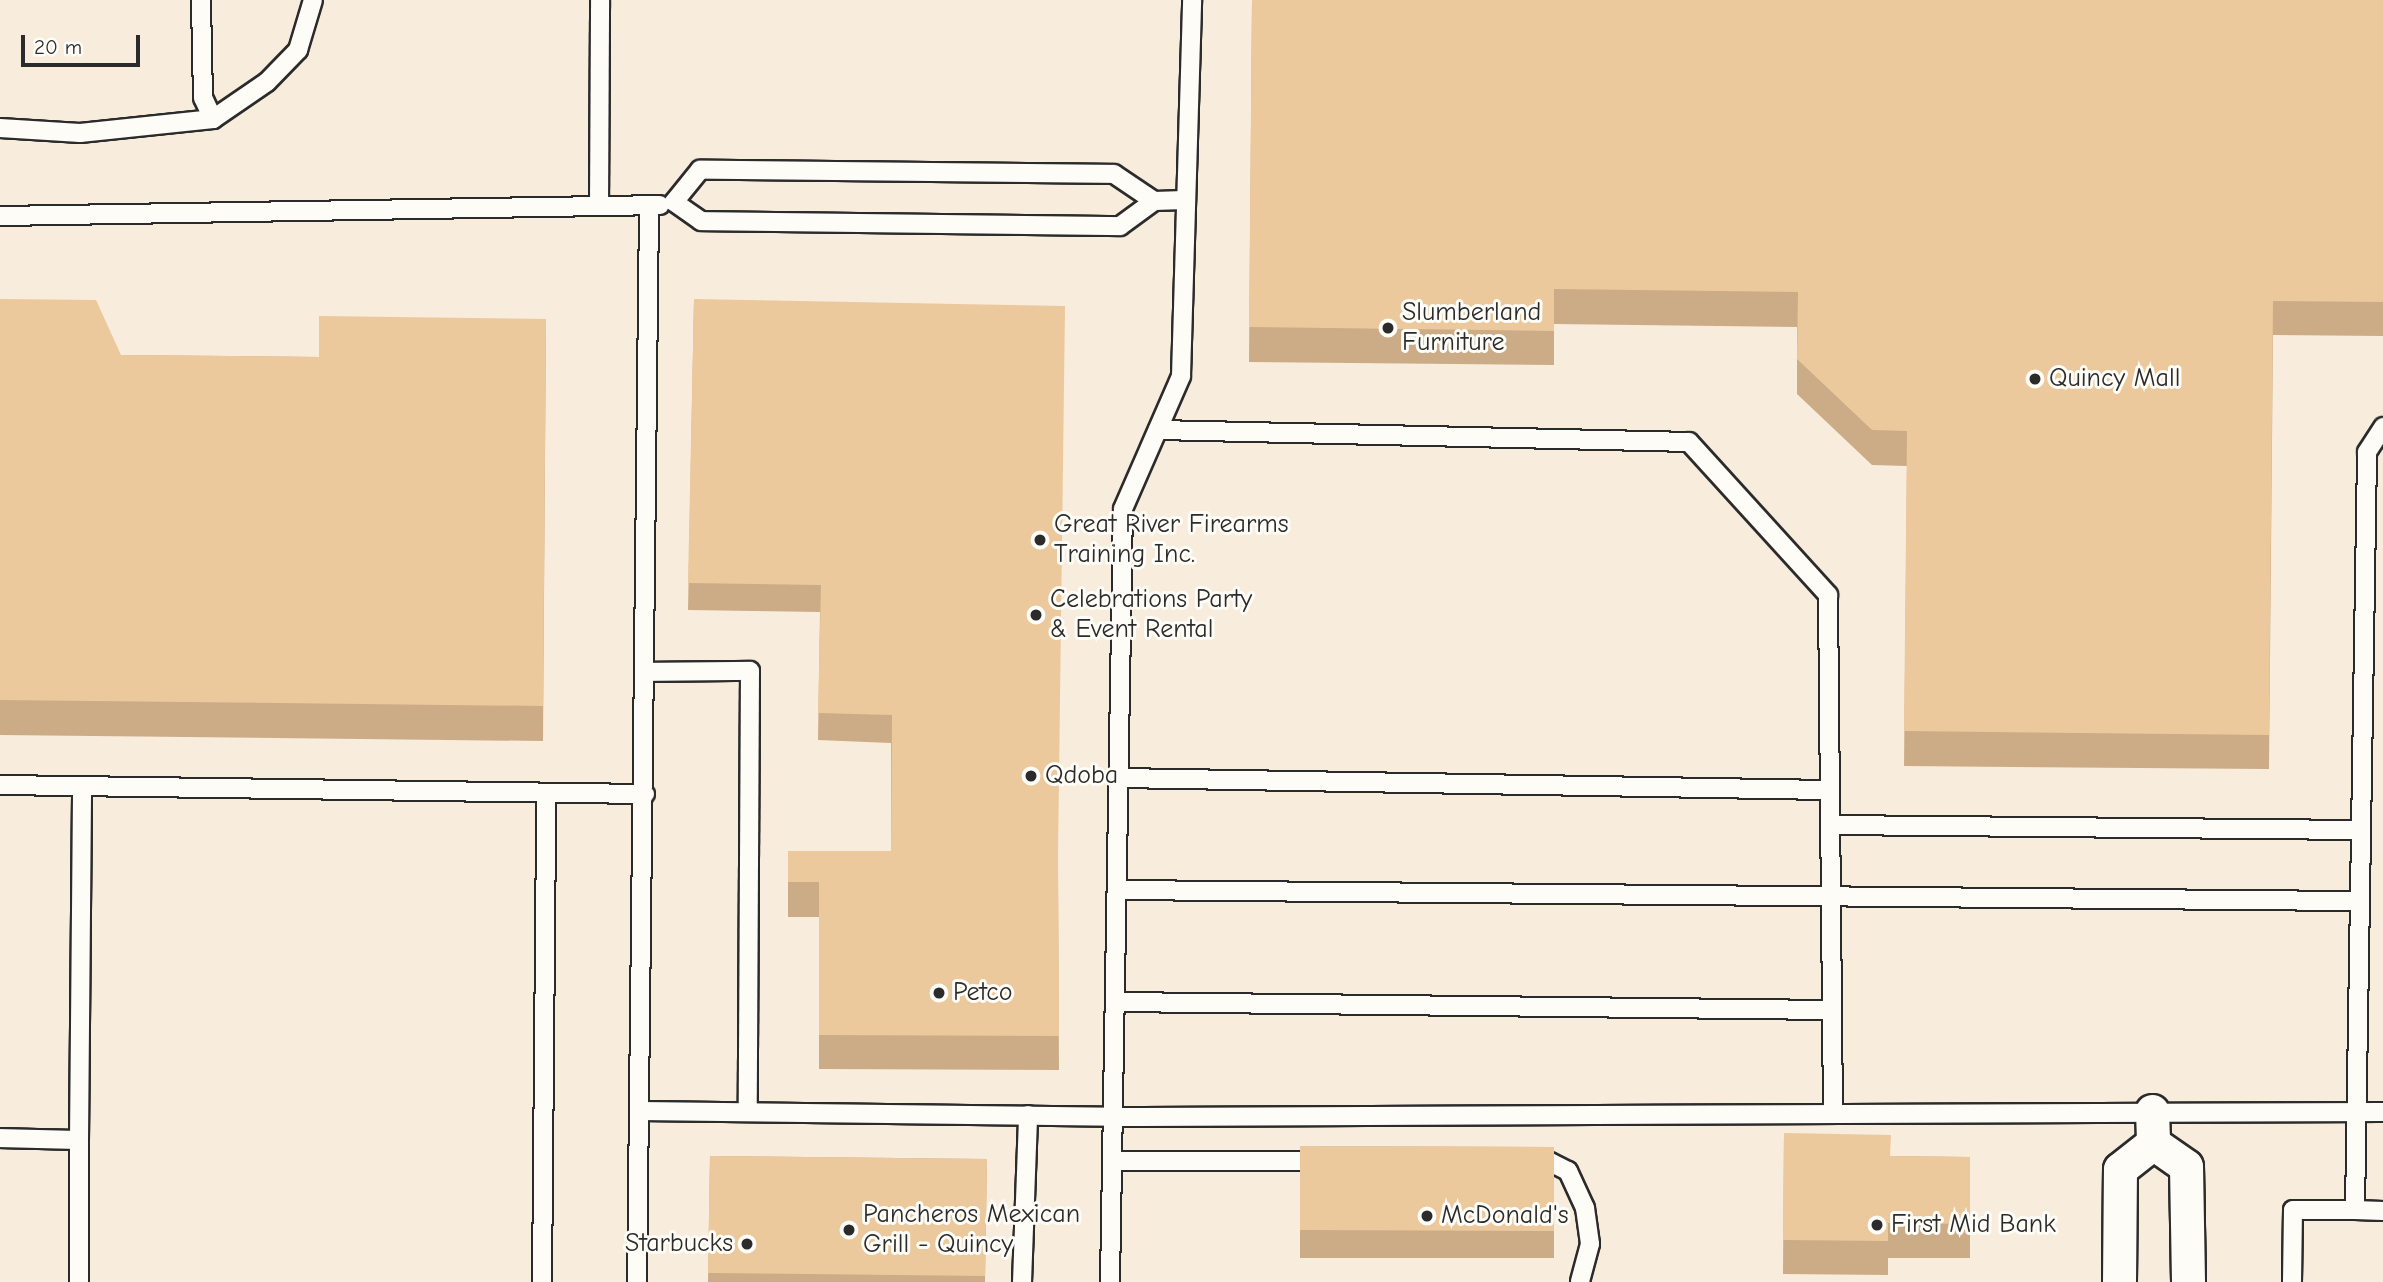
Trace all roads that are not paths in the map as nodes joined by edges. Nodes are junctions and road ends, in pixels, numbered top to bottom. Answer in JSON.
{"nodes":[{"id":1,"x":201,"y":0,"type":"edge"},
{"id":2,"x":313,"y":0,"type":"edge"},
{"id":3,"x":600,"y":0,"type":"edge"},
{"id":4,"x":1192,"y":0,"type":"edge"},
{"id":5,"x":213,"y":119,"type":"junction"},
{"id":6,"x":0,"y":128,"type":"edge"},
{"id":7,"x":1184,"y":200,"type":"junction"},
{"id":8,"x":1154,"y":201,"type":"junction"},
{"id":9,"x":674,"y":202,"type":"junction"},
{"id":10,"x":599,"y":206,"type":"junction"},
{"id":11,"x":649,"y":206,"type":"junction"},
{"id":12,"x":0,"y":216,"type":"edge"},
{"id":13,"x":2383,"y":427,"type":"edge"},
{"id":14,"x":1158,"y":430,"type":"junction"},
{"id":15,"x":646,"y":672,"type":"junction"},
{"id":16,"x":1119,"y":778,"type":"junction"},
{"id":17,"x":0,"y":785,"type":"edge"},
{"id":18,"x":82,"y":786,"type":"junction"},
{"id":19,"x":1830,"y":790,"type":"junction"},
{"id":20,"x":546,"y":793,"type":"junction"},
{"id":21,"x":645,"y":794,"type":"junction"},
{"id":22,"x":1830,"y":825,"type":"junction"},
{"id":23,"x":2360,"y":830,"type":"junction"},
{"id":24,"x":1117,"y":890,"type":"junction"},
{"id":25,"x":1831,"y":895,"type":"junction"},
{"id":26,"x":2358,"y":901,"type":"junction"},
{"id":27,"x":1116,"y":1002,"type":"junction"},
{"id":28,"x":1832,"y":1010,"type":"junction"},
{"id":29,"x":640,"y":1111,"type":"junction"},
{"id":30,"x":748,"y":1112,"type":"junction"},
{"id":31,"x":2354,"y":1112,"type":"junction"},
{"id":32,"x":2383,"y":1112,"type":"edge"},
{"id":33,"x":1833,"y":1113,"type":"junction"},
{"id":34,"x":1028,"y":1115,"type":"junction"},
{"id":35,"x":1114,"y":1117,"type":"junction"},
{"id":36,"x":2153,"y":1127,"type":"junction"},
{"id":37,"x":0,"y":1138,"type":"edge"},
{"id":38,"x":79,"y":1140,"type":"junction"},
{"id":39,"x":1112,"y":1160,"type":"junction"},
{"id":40,"x":1345,"y":1161,"type":"edge"},
{"id":41,"x":1509,"y":1162,"type":"edge"},
{"id":42,"x":2356,"y":1210,"type":"junction"},
{"id":43,"x":2383,"y":1211,"type":"edge"},
{"id":44,"x":79,"y":1282,"type":"edge"},
{"id":45,"x":542,"y":1282,"type":"edge"},
{"id":46,"x":637,"y":1282,"type":"edge"},
{"id":47,"x":1022,"y":1282,"type":"edge"},
{"id":48,"x":1110,"y":1282,"type":"edge"},
{"id":49,"x":1580,"y":1282,"type":"edge"},
{"id":50,"x":2119,"y":1282,"type":"edge"},
{"id":51,"x":2188,"y":1282,"type":"edge"},
{"id":52,"x":2292,"y":1282,"type":"edge"}],
"edges":[{"from":1,"to":5,"type":"lane"},
{"from":2,"to":5,"type":"lane"},
{"from":3,"to":10,"type":"lane"},
{"from":4,"to":7,"type":"lane"},
{"from":5,"to":6,"type":"lane"},
{"from":7,"to":8,"type":"lane"},
{"from":7,"to":14,"type":"lane"},
{"from":8,"to":9,"type":"lane"},
{"from":8,"to":9,"type":"lane"},
{"from":9,"to":11,"type":"lane"},
{"from":10,"to":11,"type":"lane"},
{"from":10,"to":12,"type":"lane"},
{"from":11,"to":15,"type":"lane"},
{"from":13,"to":23,"type":"lane"},
{"from":14,"to":16,"type":"lane"},
{"from":14,"to":19,"type":"lane"},
{"from":15,"to":21,"type":"lane"},
{"from":15,"to":30,"type":"lane"},
{"from":16,"to":19,"type":"lane"},
{"from":16,"to":24,"type":"lane"},
{"from":17,"to":18,"type":"lane"},
{"from":18,"to":20,"type":"lane"},
{"from":18,"to":38,"type":"lane"},
{"from":19,"to":22,"type":"lane"},
{"from":20,"to":21,"type":"lane"},
{"from":20,"to":45,"type":"lane"},
{"from":21,"to":29,"type":"lane"},
{"from":22,"to":23,"type":"lane"},
{"from":22,"to":25,"type":"lane"},
{"from":23,"to":26,"type":"lane"},
{"from":24,"to":25,"type":"lane"},
{"from":24,"to":27,"type":"lane"},
{"from":25,"to":26,"type":"lane"},
{"from":25,"to":28,"type":"lane"},
{"from":26,"to":31,"type":"lane"},
{"from":27,"to":28,"type":"lane"},
{"from":27,"to":35,"type":"lane"},
{"from":28,"to":33,"type":"lane"},
{"from":29,"to":30,"type":"lane"},
{"from":29,"to":46,"type":"lane"},
{"from":30,"to":34,"type":"lane"},
{"from":31,"to":32,"type":"lane"},
{"from":31,"to":36,"type":"lane"},
{"from":31,"to":42,"type":"lane"},
{"from":33,"to":35,"type":"lane"},
{"from":33,"to":36,"type":"lane"},
{"from":34,"to":35,"type":"lane"},
{"from":34,"to":47,"type":"lane"},
{"from":35,"to":39,"type":"lane"},
{"from":36,"to":50,"type":"street"},
{"from":36,"to":51,"type":"street"},
{"from":37,"to":38,"type":"lane"},
{"from":38,"to":44,"type":"lane"},
{"from":39,"to":40,"type":"lane"},
{"from":39,"to":48,"type":"lane"},
{"from":41,"to":49,"type":"lane"},
{"from":42,"to":43,"type":"lane"},
{"from":42,"to":52,"type":"lane"}]}
